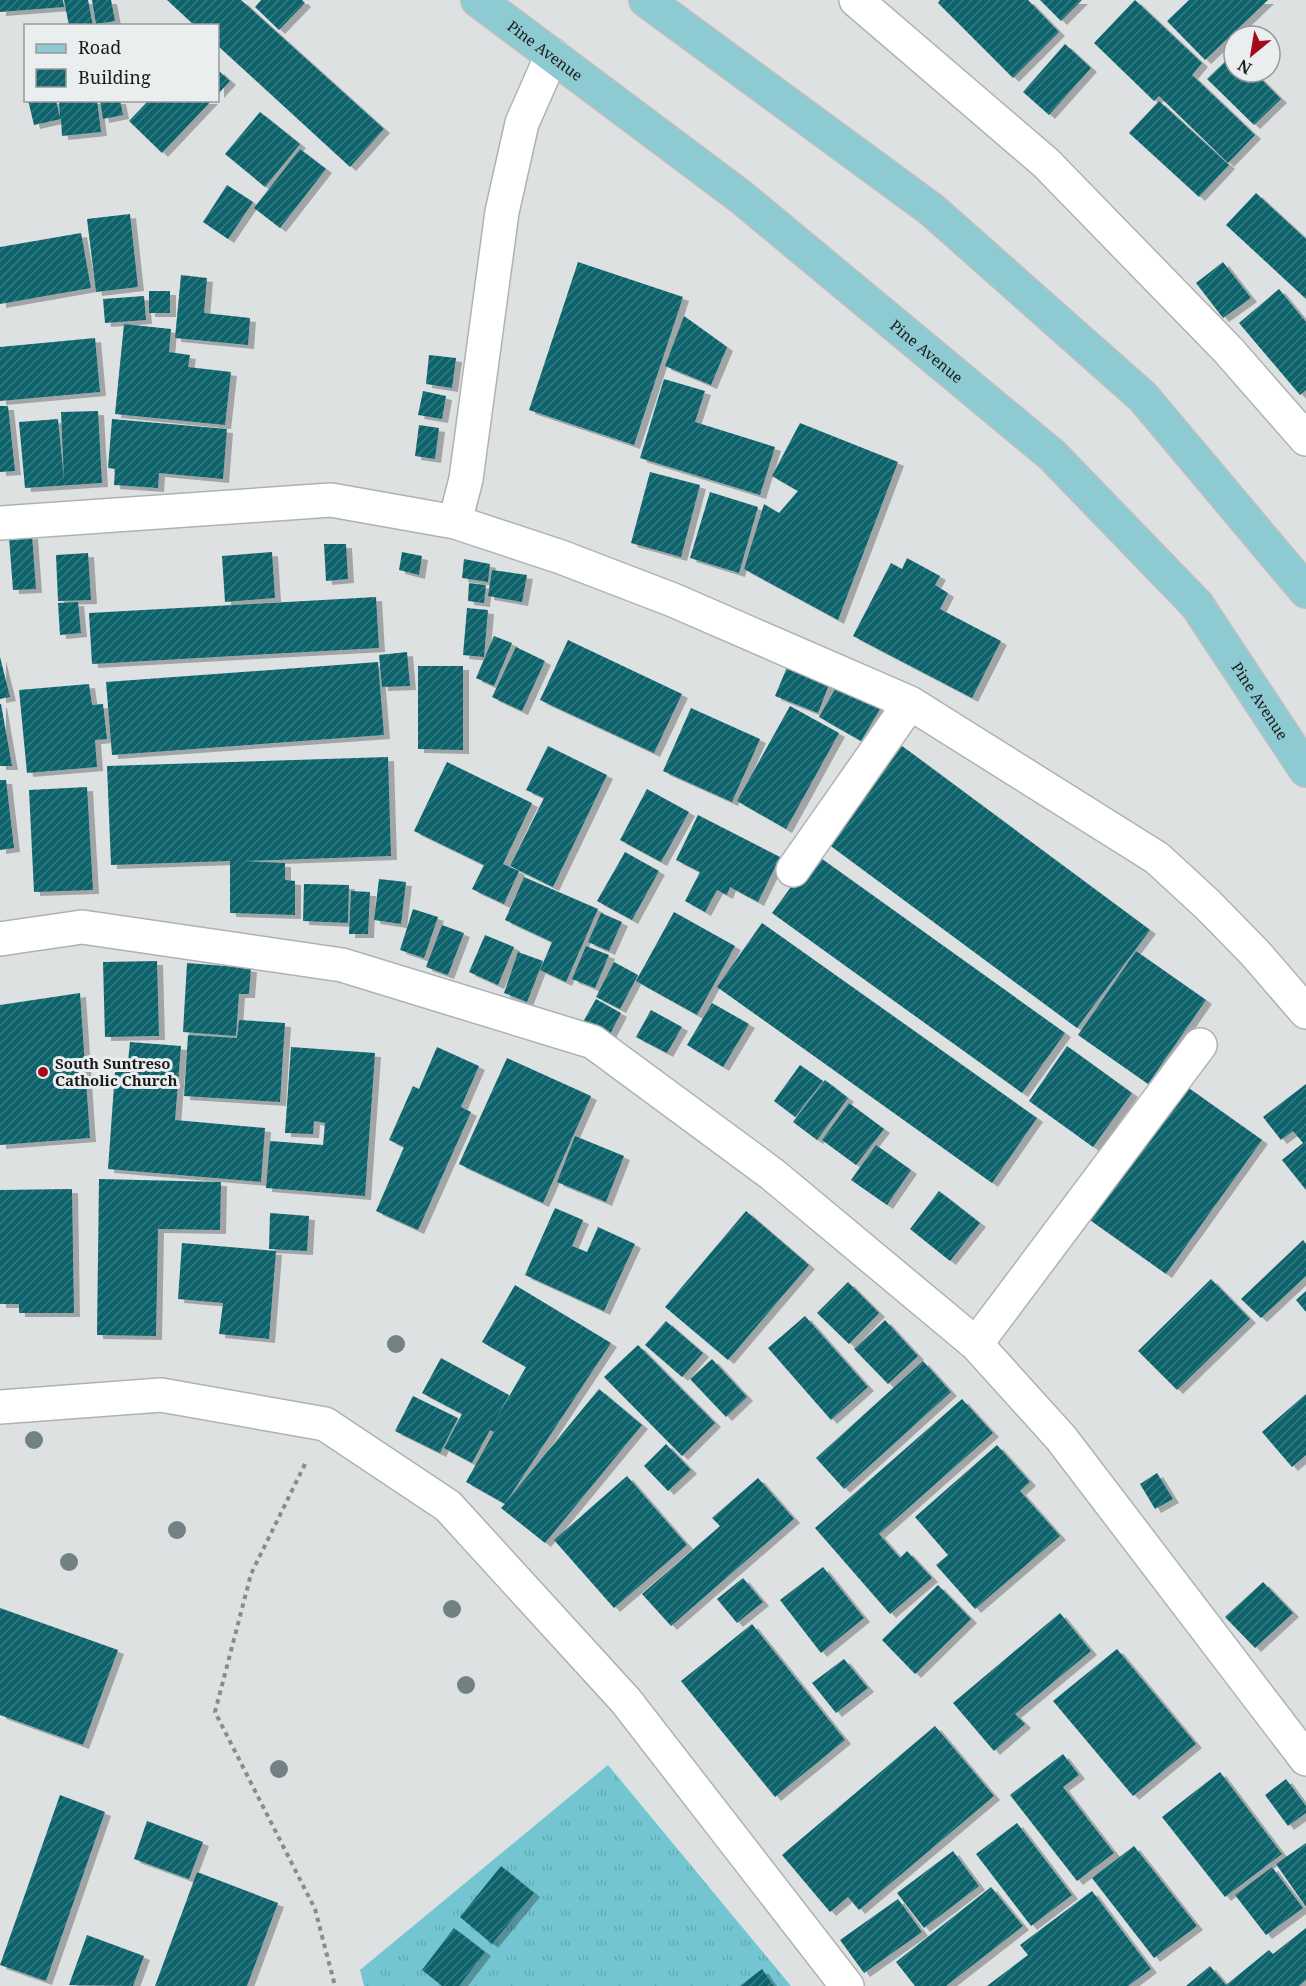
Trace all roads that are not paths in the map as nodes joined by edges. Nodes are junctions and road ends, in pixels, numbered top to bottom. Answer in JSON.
{"nodes":[{"id":1,"x":478,"y":0,"type":"edge"},
{"id":2,"x":646,"y":0,"type":"edge"},
{"id":3,"x":856,"y":0,"type":"edge"},
{"id":4,"x":552,"y":56,"type":"junction"},
{"id":5,"x":1306,"y":439,"type":"edge"},
{"id":6,"x":455,"y":522,"type":"junction"},
{"id":7,"x":0,"y":523,"type":"edge"},
{"id":8,"x":1306,"y":591,"type":"edge"},
{"id":9,"x":910,"y":703,"type":"junction"},
{"id":10,"x":1306,"y":770,"type":"edge"},
{"id":11,"x":794,"y":870,"type":"dead end"},
{"id":12,"x":0,"y":939,"type":"edge"},
{"id":13,"x":1306,"y":1012,"type":"edge"},
{"id":14,"x":1200,"y":1045,"type":"dead end"},
{"id":15,"x":976,"y":1344,"type":"junction"},
{"id":16,"x":0,"y":1407,"type":"edge"},
{"id":17,"x":1306,"y":1760,"type":"edge"},
{"id":18,"x":848,"y":1986,"type":"edge"}],
"edges":[{"from":1,"to":4,"type":"main road","name":"Pine Avenue"},
{"from":2,"to":8,"type":"main road"},
{"from":3,"to":5,"type":"street"},
{"from":4,"to":6,"type":"street"},
{"from":4,"to":10,"type":"main road","name":"Pine Avenue"},
{"from":6,"to":7,"type":"street"},
{"from":6,"to":9,"type":"street"},
{"from":9,"to":11,"type":"street"},
{"from":9,"to":13,"type":"street"},
{"from":12,"to":15,"type":"street"},
{"from":14,"to":15,"type":"street"},
{"from":15,"to":17,"type":"street"},
{"from":16,"to":18,"type":"street"}]}
